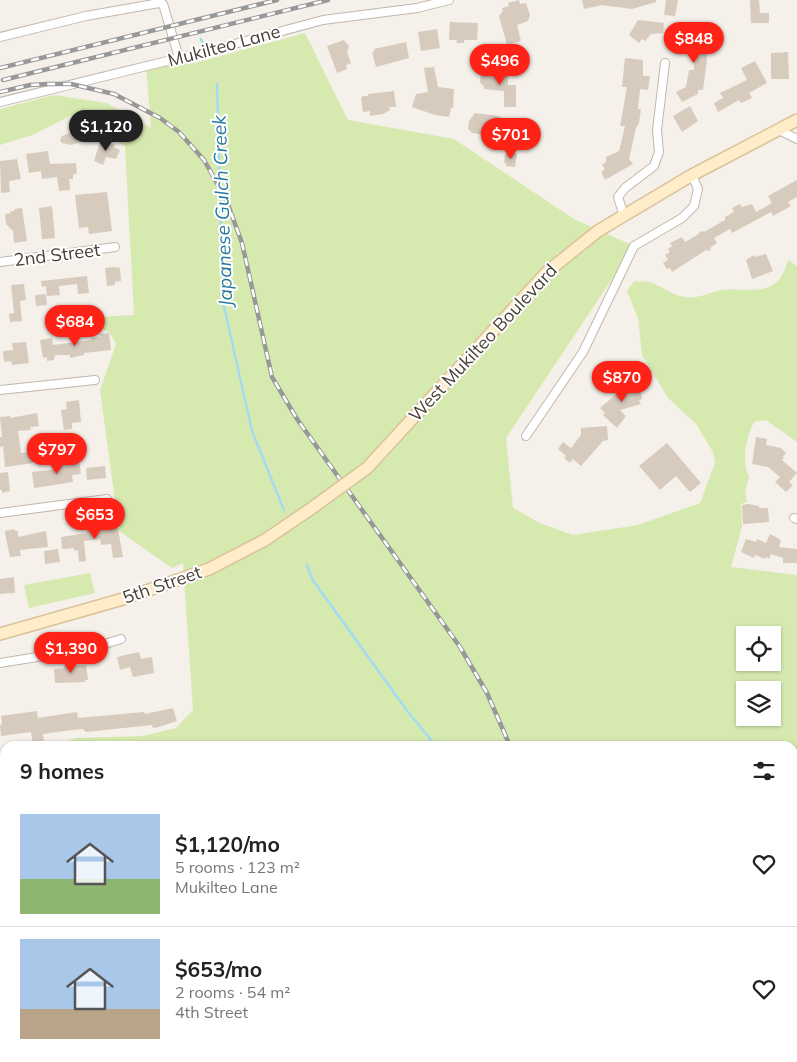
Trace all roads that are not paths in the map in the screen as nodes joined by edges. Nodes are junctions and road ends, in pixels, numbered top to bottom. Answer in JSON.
{"nodes":[{"id":1,"x":449,"y":0,"type":"edge"},
{"id":2,"x":0,"y":37,"type":"edge"},
{"id":3,"x":179,"y":58,"type":"junction"},
{"id":4,"x":666,"y":63,"type":"dead end"},
{"id":5,"x":0,"y":102,"type":"edge"},
{"id":6,"x":797,"y":120,"type":"edge"},
{"id":7,"x":779,"y":130,"type":"junction"},
{"id":8,"x":797,"y":139,"type":"edge"},
{"id":9,"x":692,"y":176,"type":"junction"},
{"id":10,"x":624,"y":216,"type":"junction"},
{"id":11,"x":115,"y":247,"type":"dead end"},
{"id":12,"x":0,"y":262,"type":"edge"},
{"id":13,"x":95,"y":380,"type":"dead end"},
{"id":14,"x":0,"y":390,"type":"edge"},
{"id":15,"x":526,"y":436,"type":"dead end"},
{"id":16,"x":107,"y":499,"type":"dead end"},
{"id":17,"x":312,"y":508,"type":"joint"},
{"id":18,"x":0,"y":513,"type":"edge"},
{"id":19,"x":0,"y":634,"type":"edge"},
{"id":20,"x":121,"y":640,"type":"dead end"},
{"id":21,"x":0,"y":663,"type":"edge"}],
"edges":[{"from":1,"to":3,"type":"street","name":"Mukilteo Lane"},
{"from":2,"to":3,"type":"street"},
{"from":3,"to":5,"type":"street","name":"Mukilteo Lane"},
{"from":4,"to":10,"type":"street"},
{"from":6,"to":7,"type":"main road","name":"West Mukilteo Boulevard"},
{"from":7,"to":8,"type":"street"},
{"from":7,"to":9,"type":"main road","name":"West Mukilteo Boulevard"},
{"from":9,"to":10,"type":"main road","name":"West Mukilteo Boulevard"},
{"from":9,"to":15,"type":"street"},
{"from":10,"to":17,"type":"main road","name":"West Mukilteo Boulevard","bridge":true},
{"from":11,"to":12,"type":"street","name":"2nd Street"},
{"from":13,"to":14,"type":"street"},
{"from":16,"to":18,"type":"street"},
{"from":17,"to":19,"type":"main road","name":"5th Street"},
{"from":20,"to":21,"type":"street"}]}
